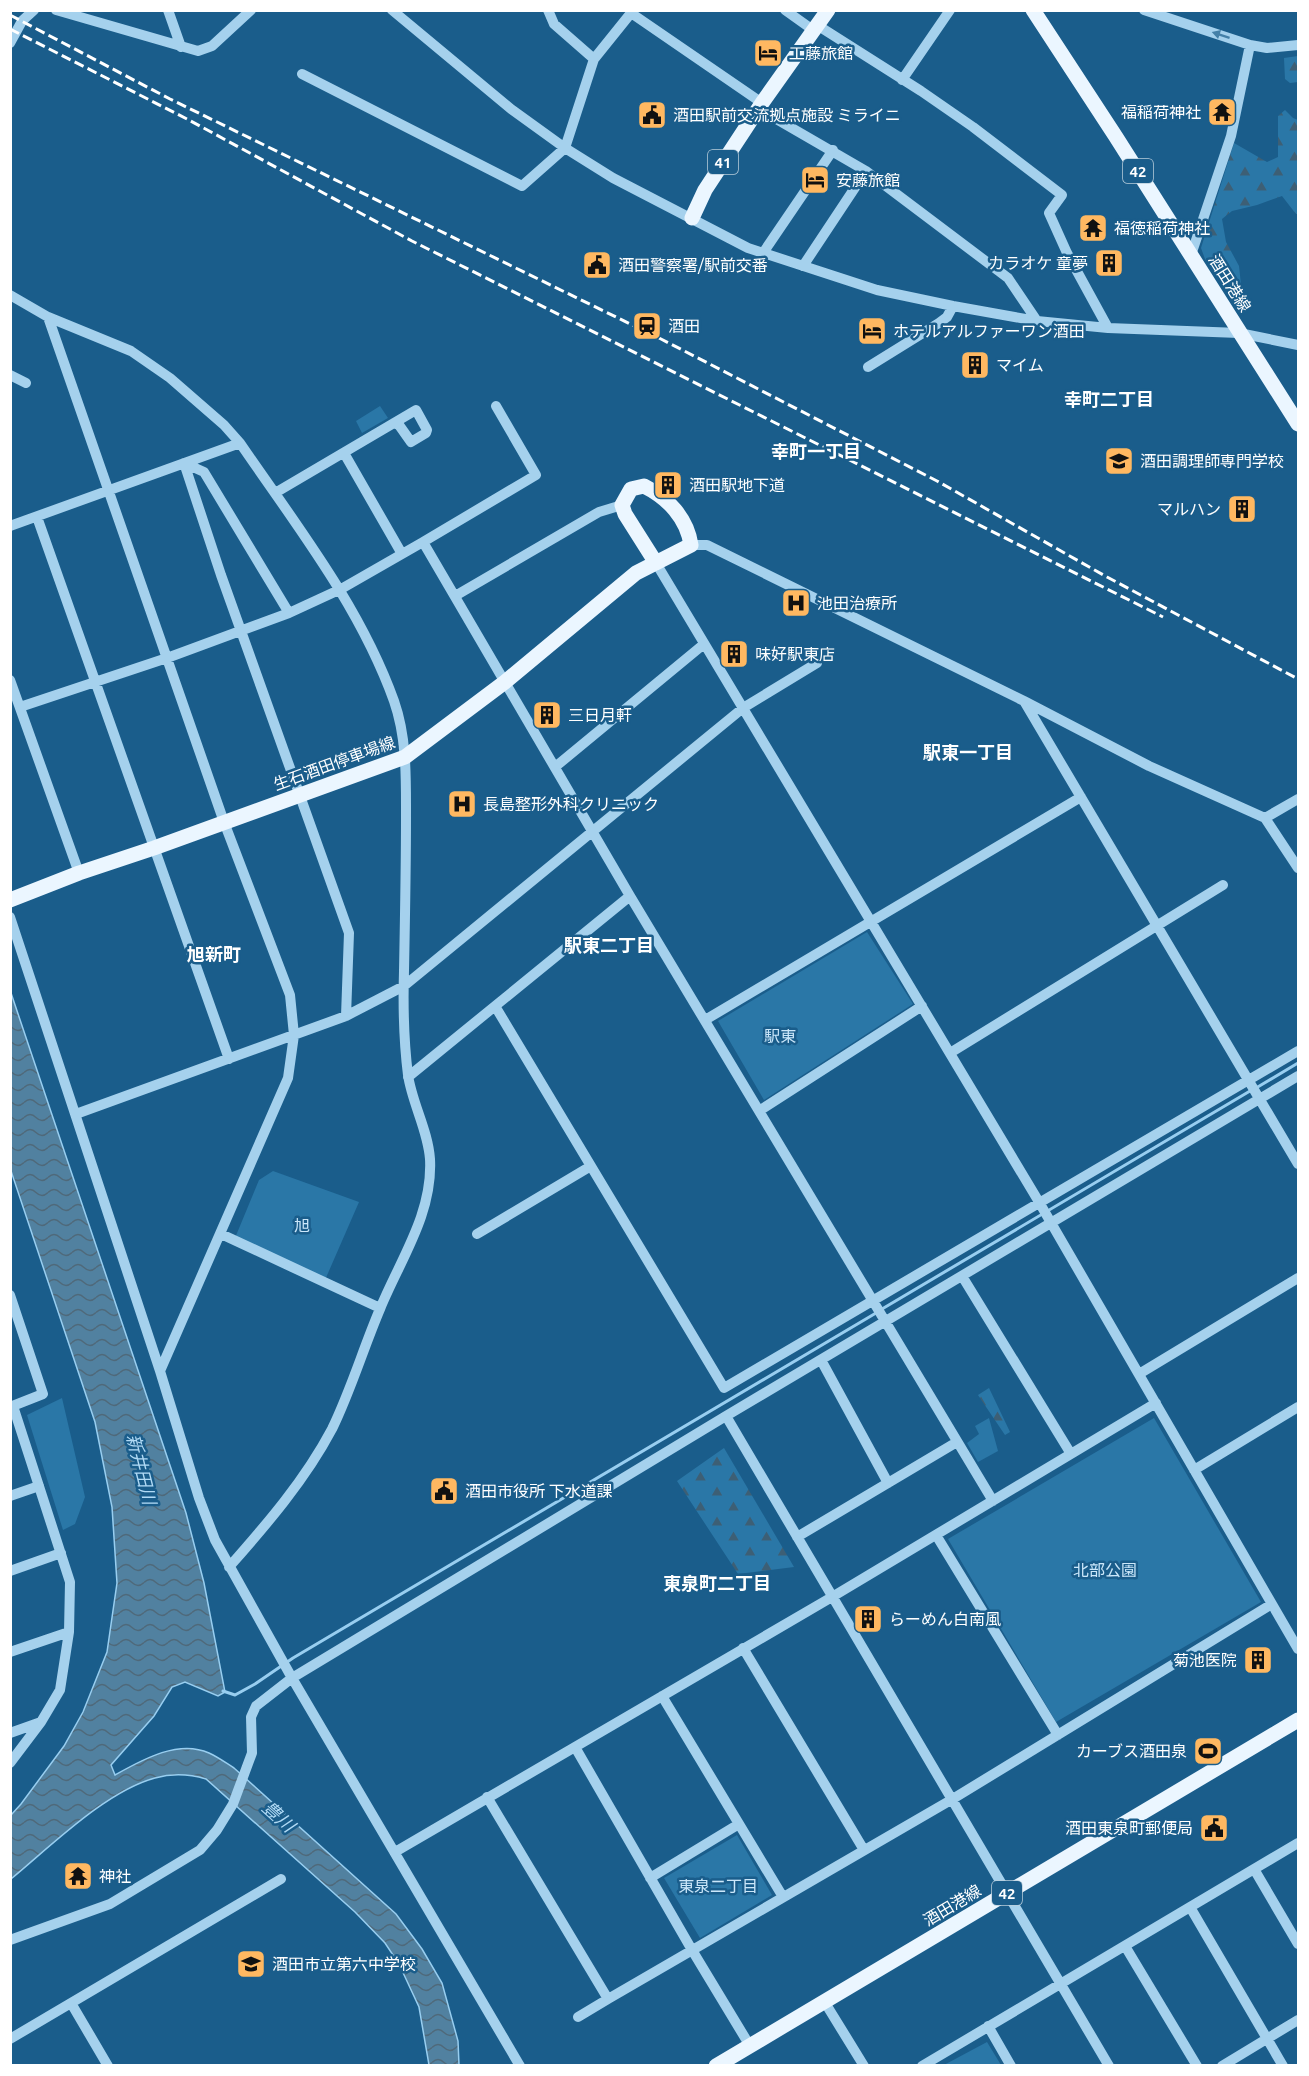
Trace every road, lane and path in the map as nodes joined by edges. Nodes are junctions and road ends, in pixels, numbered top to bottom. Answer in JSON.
{"nodes":[{"id":1,"x":34,"y":10,"type":"edge"},
{"id":2,"x":56,"y":10,"type":"edge"},
{"id":3,"x":168,"y":10,"type":"edge"},
{"id":4,"x":251,"y":10,"type":"edge"},
{"id":5,"x":392,"y":10,"type":"edge"},
{"id":6,"x":548,"y":10,"type":"edge"},
{"id":7,"x":785,"y":10,"type":"edge"},
{"id":8,"x":828,"y":10,"type":"edge"},
{"id":9,"x":950,"y":10,"type":"edge"},
{"id":10,"x":1033,"y":10,"type":"edge"},
{"id":11,"x":1144,"y":10,"type":"edge"},
{"id":12,"x":815,"y":27,"type":"junction"},
{"id":13,"x":10,"y":43,"type":"edge"},
{"id":14,"x":1250,"y":45,"type":"junction"},
{"id":15,"x":1299,"y":45,"type":"edge"},
{"id":16,"x":181,"y":47,"type":"junction"},
{"id":17,"x":594,"y":59,"type":"junction"},
{"id":18,"x":302,"y":74,"type":"dead end"},
{"id":19,"x":902,"y":80,"type":"junction"},
{"id":20,"x":760,"y":106,"type":"junction"},
{"id":21,"x":565,"y":148,"type":"junction"},
{"id":22,"x":832,"y":150,"type":"junction"},
{"id":23,"x":866,"y":171,"type":"junction"},
{"id":24,"x":692,"y":218,"type":"junction"},
{"id":25,"x":764,"y":253,"type":"junction"},
{"id":26,"x":1191,"y":255,"type":"junction"},
{"id":27,"x":803,"y":266,"type":"junction"},
{"id":28,"x":10,"y":295,"type":"edge"},
{"id":29,"x":952,"y":306,"type":"junction"},
{"id":30,"x":48,"y":316,"type":"junction"},
{"id":31,"x":1037,"y":321,"type":"junction"},
{"id":32,"x":1108,"y":328,"type":"junction"},
{"id":33,"x":1239,"y":333,"type":"junction"},
{"id":34,"x":1299,"y":345,"type":"edge"},
{"id":35,"x":868,"y":367,"type":"dead end"},
{"id":36,"x":10,"y":375,"type":"edge"},
{"id":37,"x":26,"y":383,"type":"dead end"},
{"id":38,"x":496,"y":406,"type":"dead end"},
{"id":39,"x":394,"y":423,"type":"dead end"},
{"id":40,"x":1299,"y":424,"type":"edge"},
{"id":41,"x":240,"y":442,"type":"junction"},
{"id":42,"x":344,"y":453,"type":"junction"},
{"id":43,"x":184,"y":463,"type":"junction"},
{"id":44,"x":109,"y":490,"type":"junction"},
{"id":45,"x":275,"y":493,"type":"junction"},
{"id":46,"x":622,"y":505,"type":"junction"},
{"id":47,"x":37,"y":517,"type":"junction"},
{"id":48,"x":10,"y":526,"type":"edge"},
{"id":49,"x":423,"y":542,"type":"junction"},
{"id":50,"x":691,"y":545,"type":"junction"},
{"id":51,"x":402,"y":554,"type":"junction"},
{"id":52,"x":656,"y":563,"type":"junction"},
{"id":53,"x":341,"y":589,"type":"junction"},
{"id":54,"x":455,"y":596,"type":"junction"},
{"id":55,"x":289,"y":613,"type":"junction"},
{"id":56,"x":242,"y":630,"type":"junction"},
{"id":57,"x":704,"y":644,"type":"junction"},
{"id":58,"x":167,"y":658,"type":"junction"},
{"id":59,"x":817,"y":663,"type":"dead end"},
{"id":60,"x":10,"y":680,"type":"edge"},
{"id":61,"x":505,"y":682,"type":"junction"},
{"id":62,"x":94,"y":683,"type":"junction"},
{"id":63,"x":1024,"y":701,"type":"junction"},
{"id":64,"x":20,"y":707,"type":"junction"},
{"id":65,"x":743,"y":708,"type":"junction"},
{"id":66,"x":405,"y":757,"type":"junction"},
{"id":67,"x":555,"y":767,"type":"junction"},
{"id":68,"x":301,"y":795,"type":"junction"},
{"id":69,"x":1081,"y":798,"type":"junction"},
{"id":70,"x":1299,"y":799,"type":"edge"},
{"id":71,"x":1265,"y":818,"type":"junction"},
{"id":72,"x":224,"y":822,"type":"junction"},
{"id":73,"x":593,"y":831,"type":"junction"},
{"id":74,"x":154,"y":848,"type":"junction"},
{"id":75,"x":1299,"y":868,"type":"edge"},
{"id":76,"x":79,"y":873,"type":"junction"},
{"id":77,"x":1223,"y":885,"type":"dead end"},
{"id":78,"x":630,"y":896,"type":"junction"},
{"id":79,"x":10,"y":900,"type":"edge"},
{"id":80,"x":10,"y":917,"type":"edge"},
{"id":81,"x":871,"y":921,"type":"junction"},
{"id":82,"x":1157,"y":926,"type":"junction"},
{"id":83,"x":404,"y":986,"type":"junction"},
{"id":84,"x":495,"y":1006,"type":"junction"},
{"id":85,"x":922,"y":1006,"type":"junction"},
{"id":86,"x":346,"y":1016,"type":"junction"},
{"id":87,"x":705,"y":1020,"type":"junction"},
{"id":88,"x":294,"y":1035,"type":"junction"},
{"id":89,"x":1299,"y":1051,"type":"edge"},
{"id":90,"x":950,"y":1053,"type":"junction"},
{"id":91,"x":230,"y":1059,"type":"junction"},
{"id":92,"x":1299,"y":1076,"type":"edge"},
{"id":93,"x":408,"y":1077,"type":"junction"},
{"id":94,"x":1249,"y":1080,"type":"junction"},
{"id":95,"x":1260,"y":1099,"type":"junction"},
{"id":96,"x":759,"y":1111,"type":"junction"},
{"id":97,"x":76,"y":1114,"type":"junction"},
{"id":98,"x":1299,"y":1164,"type":"edge"},
{"id":99,"x":591,"y":1166,"type":"junction"},
{"id":100,"x":1040,"y":1202,"type":"junction"},
{"id":101,"x":1052,"y":1223,"type":"junction"},
{"id":102,"x":220,"y":1234,"type":"junction"},
{"id":103,"x":477,"y":1234,"type":"dead end"},
{"id":104,"x":962,"y":1276,"type":"junction"},
{"id":105,"x":1299,"y":1278,"type":"edge"},
{"id":106,"x":10,"y":1295,"type":"edge"},
{"id":107,"x":873,"y":1301,"type":"junction"},
{"id":108,"x":380,"y":1308,"type":"junction"},
{"id":109,"x":885,"y":1322,"type":"junction"},
{"id":110,"x":821,"y":1360,"type":"junction"},
{"id":111,"x":160,"y":1371,"type":"junction"},
{"id":112,"x":1139,"y":1374,"type":"junction"},
{"id":113,"x":1156,"y":1403,"type":"junction"},
{"id":114,"x":12,"y":1406,"type":"edge"},
{"id":115,"x":1299,"y":1407,"type":"edge"},
{"id":116,"x":726,"y":1416,"type":"junction"},
{"id":117,"x":957,"y":1442,"type":"junction"},
{"id":118,"x":1071,"y":1455,"type":"junction"},
{"id":119,"x":1194,"y":1470,"type":"junction"},
{"id":120,"x":888,"y":1483,"type":"junction"},
{"id":121,"x":39,"y":1485,"type":"junction"},
{"id":122,"x":10,"y":1496,"type":"edge"},
{"id":123,"x":993,"y":1501,"type":"junction"},
{"id":124,"x":936,"y":1535,"type":"junction"},
{"id":125,"x":797,"y":1537,"type":"junction"},
{"id":126,"x":61,"y":1553,"type":"junction"},
{"id":127,"x":229,"y":1567,"type":"junction"},
{"id":128,"x":10,"y":1571,"type":"edge"},
{"id":129,"x":832,"y":1597,"type":"junction"},
{"id":130,"x":1272,"y":1604,"type":"junction"},
{"id":131,"x":69,"y":1632,"type":"junction"},
{"id":132,"x":743,"y":1648,"type":"junction"},
{"id":133,"x":1299,"y":1649,"type":"edge"},
{"id":134,"x":10,"y":1652,"type":"edge"},
{"id":135,"x":292,"y":1678,"type":"junction"},
{"id":136,"x":662,"y":1696,"type":"junction"},
{"id":137,"x":1299,"y":1720,"type":"edge"},
{"id":138,"x":41,"y":1722,"type":"junction"},
{"id":139,"x":10,"y":1733,"type":"edge"},
{"id":140,"x":1058,"y":1735,"type":"junction"},
{"id":141,"x":575,"y":1747,"type":"junction"},
{"id":142,"x":10,"y":1763,"type":"edge"},
{"id":143,"x":487,"y":1797,"type":"junction"},
{"id":144,"x":951,"y":1800,"type":"junction"},
{"id":145,"x":739,"y":1824,"type":"junction"},
{"id":146,"x":1299,"y":1843,"type":"edge"},
{"id":147,"x":864,"y":1850,"type":"junction"},
{"id":148,"x":395,"y":1852,"type":"junction"},
{"id":149,"x":1254,"y":1869,"type":"junction"},
{"id":150,"x":651,"y":1878,"type":"junction"},
{"id":151,"x":281,"y":1879,"type":"dead end"},
{"id":152,"x":1006,"y":1894,"type":"junction"},
{"id":153,"x":783,"y":1897,"type":"junction"},
{"id":154,"x":1190,"y":1907,"type":"junction"},
{"id":155,"x":10,"y":1940,"type":"edge"},
{"id":156,"x":1299,"y":1944,"type":"edge"},
{"id":157,"x":1125,"y":1946,"type":"junction"},
{"id":158,"x":692,"y":1950,"type":"junction"},
{"id":159,"x":1060,"y":1984,"type":"junction"},
{"id":160,"x":608,"y":1999,"type":"junction"},
{"id":161,"x":824,"y":2001,"type":"junction"},
{"id":162,"x":71,"y":2003,"type":"junction"},
{"id":163,"x":578,"y":2017,"type":"dead end"},
{"id":164,"x":1299,"y":2020,"type":"edge"},
{"id":165,"x":988,"y":2026,"type":"junction"},
{"id":166,"x":10,"y":2039,"type":"edge"},
{"id":167,"x":1267,"y":2039,"type":"junction"},
{"id":168,"x":750,"y":2046,"type":"junction"},
{"id":169,"x":108,"y":2066,"type":"edge"},
{"id":170,"x":520,"y":2066,"type":"edge"},
{"id":171,"x":716,"y":2066,"type":"edge"},
{"id":172,"x":864,"y":2066,"type":"edge"},
{"id":173,"x":922,"y":2066,"type":"edge"},
{"id":174,"x":1011,"y":2066,"type":"edge"},
{"id":175,"x":1109,"y":2066,"type":"edge"},
{"id":176,"x":1197,"y":2066,"type":"edge"},
{"id":177,"x":1222,"y":2066,"type":"edge"},
{"id":178,"x":1283,"y":2066,"type":"edge"}],
"edges":[{"from":1,"to":13,"type":"street"},
{"from":2,"to":16,"type":"street"},
{"from":3,"to":16,"type":"street"},
{"from":4,"to":16,"type":"street"},
{"from":5,"to":21,"type":"street"},
{"from":6,"to":17,"type":"street"},
{"from":7,"to":12,"type":"street"},
{"from":8,"to":12,"type":"main road","number":"41"},
{"from":9,"to":19,"type":"street"},
{"from":10,"to":26,"type":"main road","name":"酒田港線","number":"42"},
{"from":14,"to":11,"type":"street","one_way":true},
{"from":12,"to":19,"type":"street"},
{"from":12,"to":20,"type":"main road","number":"41"},
{"from":14,"to":15,"type":"street"},
{"from":14,"to":26,"type":"street"},
{"from":17,"to":20,"type":"street"},
{"from":17,"to":21,"type":"street"},
{"from":18,"to":21,"type":"street"},
{"from":19,"to":32,"type":"street"},
{"from":20,"to":22,"type":"street"},
{"from":20,"to":24,"type":"main road","number":"41"},
{"from":21,"to":24,"type":"street"},
{"from":22,"to":23,"type":"street"},
{"from":22,"to":25,"type":"street"},
{"from":23,"to":27,"type":"street"},
{"from":23,"to":31,"type":"street"},
{"from":24,"to":25,"type":"street"},
{"from":25,"to":27,"type":"street"},
{"from":26,"to":33,"type":"main road","name":"酒田港線","number":"42"},
{"from":27,"to":29,"type":"street"},
{"from":28,"to":30,"type":"street"},
{"from":29,"to":31,"type":"street"},
{"from":29,"to":35,"type":"street"},
{"from":30,"to":41,"type":"street"},
{"from":30,"to":44,"type":"street"},
{"from":31,"to":32,"type":"street"},
{"from":32,"to":33,"type":"street"},
{"from":33,"to":34,"type":"street"},
{"from":33,"to":40,"type":"main road","name":"酒田港線","number":"42"},
{"from":36,"to":37,"type":"street"},
{"from":38,"to":49,"type":"street"},
{"from":39,"to":42,"type":"street"},
{"from":41,"to":43,"type":"street"},
{"from":41,"to":45,"type":"street"},
{"from":42,"to":45,"type":"street"},
{"from":42,"to":51,"type":"street"},
{"from":43,"to":44,"type":"street"},
{"from":43,"to":55,"type":"street"},
{"from":43,"to":56,"type":"street"},
{"from":44,"to":47,"type":"street"},
{"from":44,"to":58,"type":"street"},
{"from":45,"to":53,"type":"street"},
{"from":46,"to":50,"type":"main road"},
{"from":46,"to":52,"type":"main road"},
{"from":46,"to":54,"type":"street"},
{"from":47,"to":48,"type":"street"},
{"from":47,"to":62,"type":"street"},
{"from":49,"to":51,"type":"street"},
{"from":49,"to":54,"type":"street"},
{"from":50,"to":52,"type":"main road","name":"生石酒田停車場線"},
{"from":50,"to":63,"type":"street"},
{"from":51,"to":53,"type":"street"},
{"from":52,"to":57,"type":"street"},
{"from":52,"to":61,"type":"main road","name":"生石酒田停車場線"},
{"from":53,"to":55,"type":"street"},
{"from":53,"to":66,"type":"street"},
{"from":54,"to":61,"type":"street"},
{"from":55,"to":56,"type":"street"},
{"from":56,"to":58,"type":"street"},
{"from":56,"to":68,"type":"street"},
{"from":57,"to":65,"type":"street"},
{"from":57,"to":67,"type":"street"},
{"from":58,"to":62,"type":"street"},
{"from":58,"to":72,"type":"street"},
{"from":59,"to":65,"type":"street"},
{"from":60,"to":64,"type":"street"},
{"from":61,"to":66,"type":"main road","name":"生石酒田停車場線"},
{"from":61,"to":67,"type":"street"},
{"from":62,"to":64,"type":"street"},
{"from":62,"to":74,"type":"street"},
{"from":63,"to":69,"type":"street"},
{"from":63,"to":71,"type":"street"},
{"from":64,"to":76,"type":"street"},
{"from":65,"to":73,"type":"street"},
{"from":65,"to":81,"type":"street"},
{"from":66,"to":68,"type":"main road","name":"生石酒田停車場線"},
{"from":66,"to":83,"type":"street"},
{"from":67,"to":73,"type":"street"},
{"from":68,"to":72,"type":"main road","name":"生石酒田停車場線"},
{"from":68,"to":86,"type":"street"},
{"from":69,"to":81,"type":"street"},
{"from":69,"to":82,"type":"street"},
{"from":70,"to":71,"type":"street"},
{"from":71,"to":75,"type":"street"},
{"from":72,"to":74,"type":"main road","name":"生石酒田停車場線"},
{"from":72,"to":88,"type":"street"},
{"from":73,"to":78,"type":"street"},
{"from":73,"to":83,"type":"street"},
{"from":74,"to":76,"type":"main road","name":"生石酒田停車場線"},
{"from":74,"to":91,"type":"street"},
{"from":76,"to":79,"type":"main road","name":"生石酒田停車場線"},
{"from":77,"to":82,"type":"street"},
{"from":78,"to":84,"type":"street"},
{"from":78,"to":87,"type":"street"},
{"from":80,"to":97,"type":"street"},
{"from":81,"to":85,"type":"street"},
{"from":81,"to":87,"type":"street"},
{"from":82,"to":90,"type":"street"},
{"from":82,"to":94,"type":"street"},
{"from":83,"to":86,"type":"street"},
{"from":83,"to":93,"type":"street"},
{"from":84,"to":93,"type":"street"},
{"from":84,"to":99,"type":"street"},
{"from":85,"to":90,"type":"street"},
{"from":85,"to":96,"type":"street"},
{"from":86,"to":88,"type":"street"},
{"from":87,"to":96,"type":"street"},
{"from":88,"to":91,"type":"street"},
{"from":88,"to":102,"type":"street"},
{"from":89,"to":94,"type":"street"},
{"from":90,"to":100,"type":"street"},
{"from":91,"to":97,"type":"street"},
{"from":92,"to":95,"type":"street"},
{"from":93,"to":108,"type":"street"},
{"from":94,"to":95,"type":"street"},
{"from":94,"to":100,"type":"street"},
{"from":95,"to":98,"type":"street"},
{"from":95,"to":101,"type":"street"},
{"from":96,"to":107,"type":"street"},
{"from":97,"to":111,"type":"street"},
{"from":99,"to":103,"type":"street"},
{"from":99,"to":107,"type":"street"},
{"from":100,"to":101,"type":"street"},
{"from":100,"to":107,"type":"street"},
{"from":101,"to":104,"type":"street"},
{"from":101,"to":112,"type":"street"},
{"from":102,"to":108,"type":"street"},
{"from":102,"to":111,"type":"street"},
{"from":104,"to":109,"type":"street"},
{"from":104,"to":118,"type":"street"},
{"from":105,"to":112,"type":"street"},
{"from":106,"to":114,"type":"street"},
{"from":107,"to":109,"type":"street"},
{"from":108,"to":127,"type":"street"},
{"from":109,"to":110,"type":"street"},
{"from":109,"to":117,"type":"street"},
{"from":110,"to":116,"type":"street"},
{"from":110,"to":120,"type":"street"},
{"from":111,"to":127,"type":"street"},
{"from":112,"to":113,"type":"street"},
{"from":113,"to":118,"type":"street"},
{"from":113,"to":119,"type":"street"},
{"from":114,"to":121,"type":"street"},
{"from":115,"to":119,"type":"street"},
{"from":116,"to":125,"type":"street"},
{"from":116,"to":135,"type":"street"},
{"from":117,"to":120,"type":"street"},
{"from":117,"to":123,"type":"street"},
{"from":118,"to":123,"type":"street"},
{"from":119,"to":130,"type":"street"},
{"from":120,"to":125,"type":"street"},
{"from":121,"to":122,"type":"street"},
{"from":121,"to":126,"type":"street"},
{"from":123,"to":124,"type":"street"},
{"from":124,"to":129,"type":"street"},
{"from":124,"to":140,"type":"street"},
{"from":125,"to":129,"type":"street"},
{"from":126,"to":128,"type":"street"},
{"from":126,"to":131,"type":"street"},
{"from":127,"to":135,"type":"street"},
{"from":129,"to":132,"type":"street"},
{"from":129,"to":144,"type":"street"},
{"from":130,"to":133,"type":"street"},
{"from":130,"to":140,"type":"street"},
{"from":131,"to":134,"type":"street"},
{"from":131,"to":138,"type":"street"},
{"from":132,"to":136,"type":"street"},
{"from":132,"to":147,"type":"street"},
{"from":135,"to":148,"type":"street"},
{"from":135,"to":155,"type":"street"},
{"from":136,"to":141,"type":"street"},
{"from":136,"to":145,"type":"street"},
{"from":137,"to":152,"type":"main road","name":"酒田港線","number":"42"},
{"from":138,"to":139,"type":"street"},
{"from":138,"to":142,"type":"street"},
{"from":140,"to":144,"type":"street"},
{"from":141,"to":143,"type":"street"},
{"from":141,"to":150,"type":"street"},
{"from":143,"to":148,"type":"street"},
{"from":143,"to":160,"type":"street"},
{"from":144,"to":147,"type":"street"},
{"from":144,"to":152,"type":"street"},
{"from":145,"to":150,"type":"street"},
{"from":145,"to":153,"type":"street"},
{"from":146,"to":149,"type":"street"},
{"from":147,"to":153,"type":"street"},
{"from":148,"to":170,"type":"street"},
{"from":149,"to":154,"type":"street"},
{"from":149,"to":156,"type":"street"},
{"from":150,"to":158,"type":"street"},
{"from":151,"to":162,"type":"street"},
{"from":152,"to":159,"type":"street"},
{"from":152,"to":161,"type":"main road","name":"酒田港線","number":"42"},
{"from":153,"to":158,"type":"street"},
{"from":154,"to":157,"type":"street"},
{"from":154,"to":167,"type":"street"},
{"from":157,"to":159,"type":"street"},
{"from":157,"to":176,"type":"street"},
{"from":158,"to":160,"type":"street"},
{"from":158,"to":168,"type":"street"},
{"from":159,"to":165,"type":"street"},
{"from":159,"to":175,"type":"street"},
{"from":160,"to":163,"type":"street"},
{"from":161,"to":168,"type":"main road","name":"酒田港線","number":"42"},
{"from":161,"to":172,"type":"street"},
{"from":162,"to":166,"type":"street"},
{"from":162,"to":169,"type":"street"},
{"from":164,"to":167,"type":"street"},
{"from":165,"to":173,"type":"street"},
{"from":165,"to":174,"type":"street"},
{"from":167,"to":177,"type":"street"},
{"from":167,"to":178,"type":"street"},
{"from":168,"to":171,"type":"main road","name":"酒田港線","number":"42"}]}
